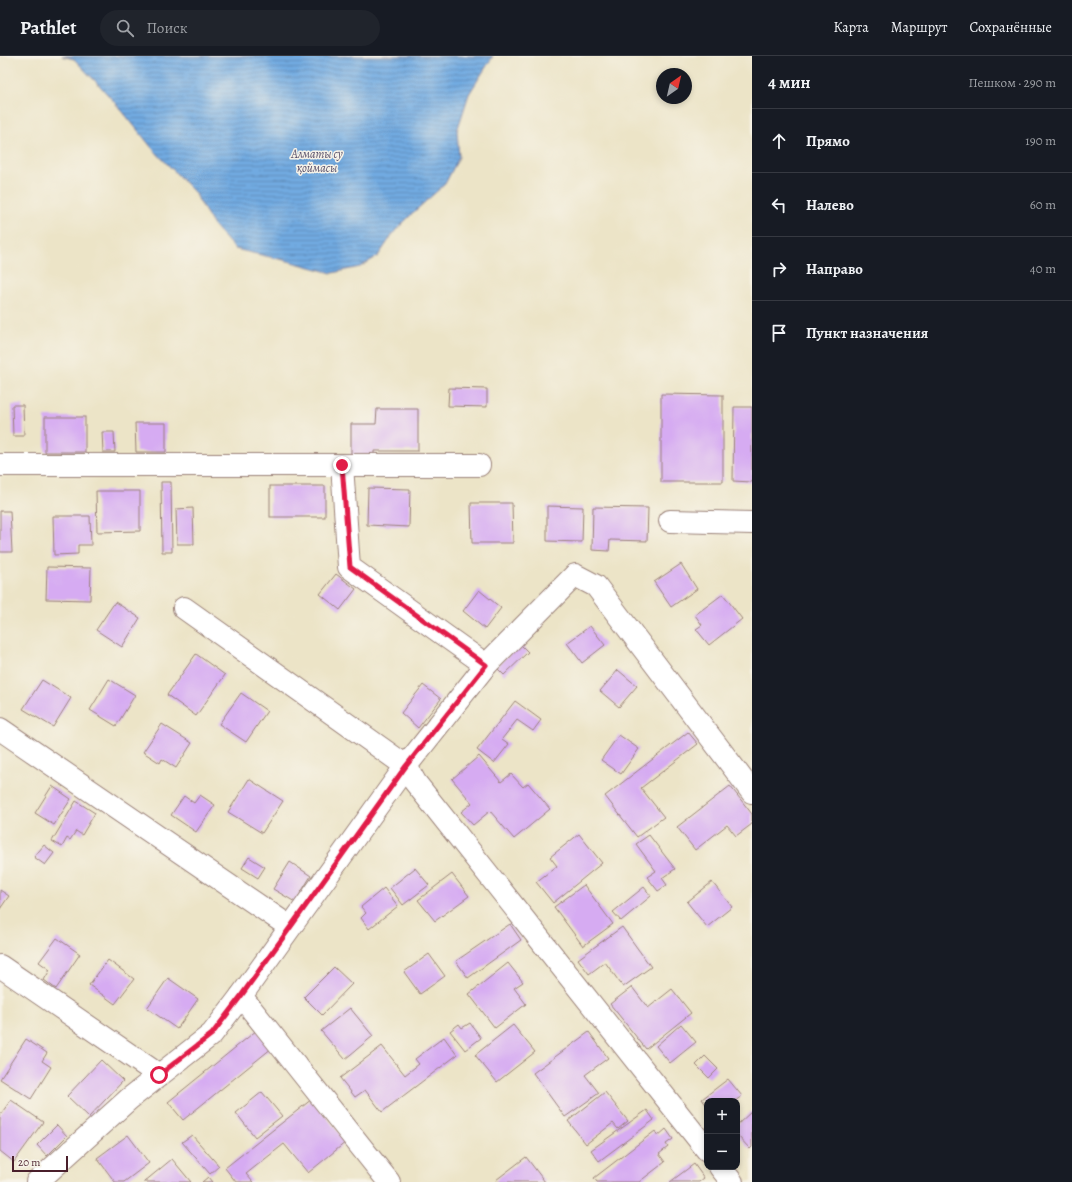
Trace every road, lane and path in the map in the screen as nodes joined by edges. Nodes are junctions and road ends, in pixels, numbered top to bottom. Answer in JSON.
{"nodes":[{"id":1,"x":0,"y":465,"type":"edge"},
{"id":2,"x":342,"y":465,"type":"junction"},
{"id":3,"x":479,"y":465,"type":"dead end"},
{"id":4,"x":670,"y":522,"type":"dead end"},
{"id":5,"x":752,"y":523,"type":"edge"},
{"id":6,"x":184,"y":608,"type":"dead end"},
{"id":7,"x":486,"y":665,"type":"junction"},
{"id":8,"x":0,"y":728,"type":"edge"},
{"id":9,"x":406,"y":766,"type":"junction"},
{"id":10,"x":752,"y":792,"type":"edge"},
{"id":11,"x":290,"y":927,"type":"junction"},
{"id":12,"x":0,"y":966,"type":"edge"},
{"id":13,"x":241,"y":996,"type":"junction"},
{"id":14,"x":159,"y":1075,"type":"junction"},
{"id":15,"x":704,"y":1146,"type":"edge"},
{"id":16,"x":722,"y":1170,"type":"edge"},
{"id":17,"x":48,"y":1178,"type":"edge"},
{"id":18,"x":389,"y":1182,"type":"edge"},
{"id":19,"x":732,"y":1182,"type":"edge"}],
"edges":[{"from":1,"to":2,"type":"street"},
{"from":2,"to":3,"type":"street"},
{"from":2,"to":7,"type":"street"},
{"from":4,"to":5,"type":"street"},
{"from":6,"to":9,"type":"street"},
{"from":7,"to":9,"type":"street"},
{"from":7,"to":10,"type":"street"},
{"from":8,"to":11,"type":"street"},
{"from":9,"to":11,"type":"street"},
{"from":9,"to":15,"type":"street"},
{"from":11,"to":13,"type":"street"},
{"from":12,"to":14,"type":"street"},
{"from":13,"to":14,"type":"street"},
{"from":13,"to":18,"type":"street"},
{"from":14,"to":17,"type":"street"},
{"from":16,"to":19,"type":"street"}]}
